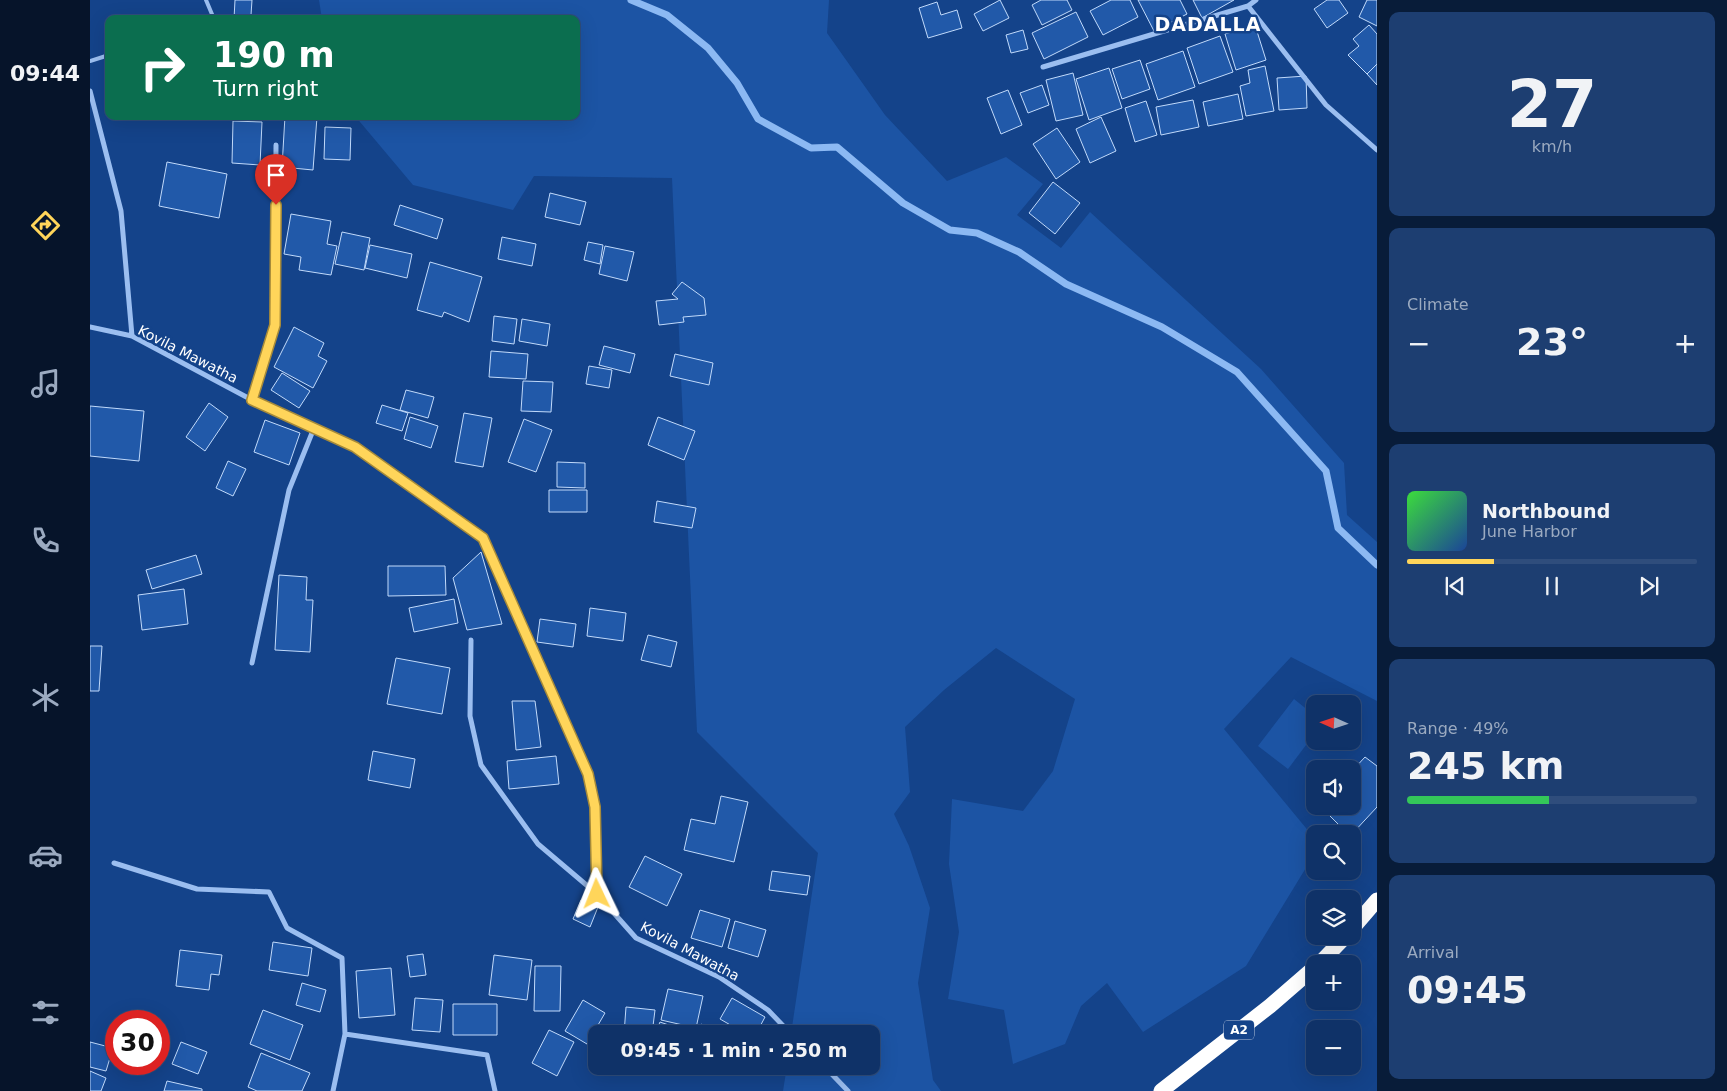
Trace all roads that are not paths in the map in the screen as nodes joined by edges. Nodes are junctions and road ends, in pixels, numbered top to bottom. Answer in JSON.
{"nodes":[{"id":1,"x":206,"y":0,"type":"edge"},
{"id":2,"x":1256,"y":0,"type":"edge"},
{"id":3,"x":1248,"y":6,"type":"junction"},
{"id":4,"x":212,"y":15,"type":"edge"},
{"id":5,"x":105,"y":56,"type":"edge"},
{"id":6,"x":90,"y":61,"type":"edge"},
{"id":7,"x":1043,"y":67,"type":"dead end"},
{"id":8,"x":90,"y":91,"type":"edge"},
{"id":9,"x":276,"y":145,"type":"dead end"},
{"id":10,"x":1377,"y":150,"type":"edge"},
{"id":11,"x":90,"y":328,"type":"edge"},
{"id":12,"x":132,"y":336,"type":"junction"},
{"id":13,"x":252,"y":400,"type":"junction"},
{"id":14,"x":314,"y":428,"type":"junction"},
{"id":15,"x":471,"y":640,"type":"dead end"},
{"id":16,"x":252,"y":663,"type":"dead end"},
{"id":17,"x":114,"y":863,"type":"dead end"},
{"id":18,"x":597,"y":894,"type":"junction"},
{"id":19,"x":1377,"y":900,"type":"edge"},
{"id":20,"x":1361,"y":919,"type":"edge"},
{"id":21,"x":1337,"y":945,"type":"edge"},
{"id":22,"x":1328,"y":955,"type":"edge"},
{"id":23,"x":1306,"y":975,"type":"edge"},
{"id":24,"x":782,"y":1025,"type":"edge"},
{"id":25,"x":345,"y":1034,"type":"junction"},
{"id":26,"x":833,"y":1075,"type":"edge"},
{"id":27,"x":333,"y":1091,"type":"edge"},
{"id":28,"x":495,"y":1091,"type":"edge"},
{"id":29,"x":848,"y":1091,"type":"edge"},
{"id":30,"x":1161,"y":1091,"type":"edge"}],
"edges":[{"from":1,"to":4,"type":"lane"},
{"from":2,"to":3,"type":"street"},
{"from":3,"to":7,"type":"street"},
{"from":3,"to":10,"type":"street"},
{"from":5,"to":6,"type":"lane"},
{"from":8,"to":12,"type":"street"},
{"from":9,"to":13,"type":"street"},
{"from":11,"to":12,"type":"street","name":"Kovila Mawatha"},
{"from":12,"to":13,"type":"street","name":"Kovila Mawatha"},
{"from":13,"to":14,"type":"street","name":"Kovila Mawatha"},
{"from":14,"to":16,"type":"street"},
{"from":14,"to":18,"type":"street","name":"Kovila Mawatha"},
{"from":15,"to":18,"type":"street"},
{"from":17,"to":25,"type":"street"},
{"from":18,"to":24,"type":"street","name":"Kovila Mawatha"},
{"from":19,"to":20,"type":"highway"},
{"from":21,"to":22,"type":"highway"},
{"from":23,"to":30,"type":"highway","number":"A2"},
{"from":25,"to":27,"type":"street"},
{"from":25,"to":28,"type":"street"},
{"from":26,"to":29,"type":"street"}]}
